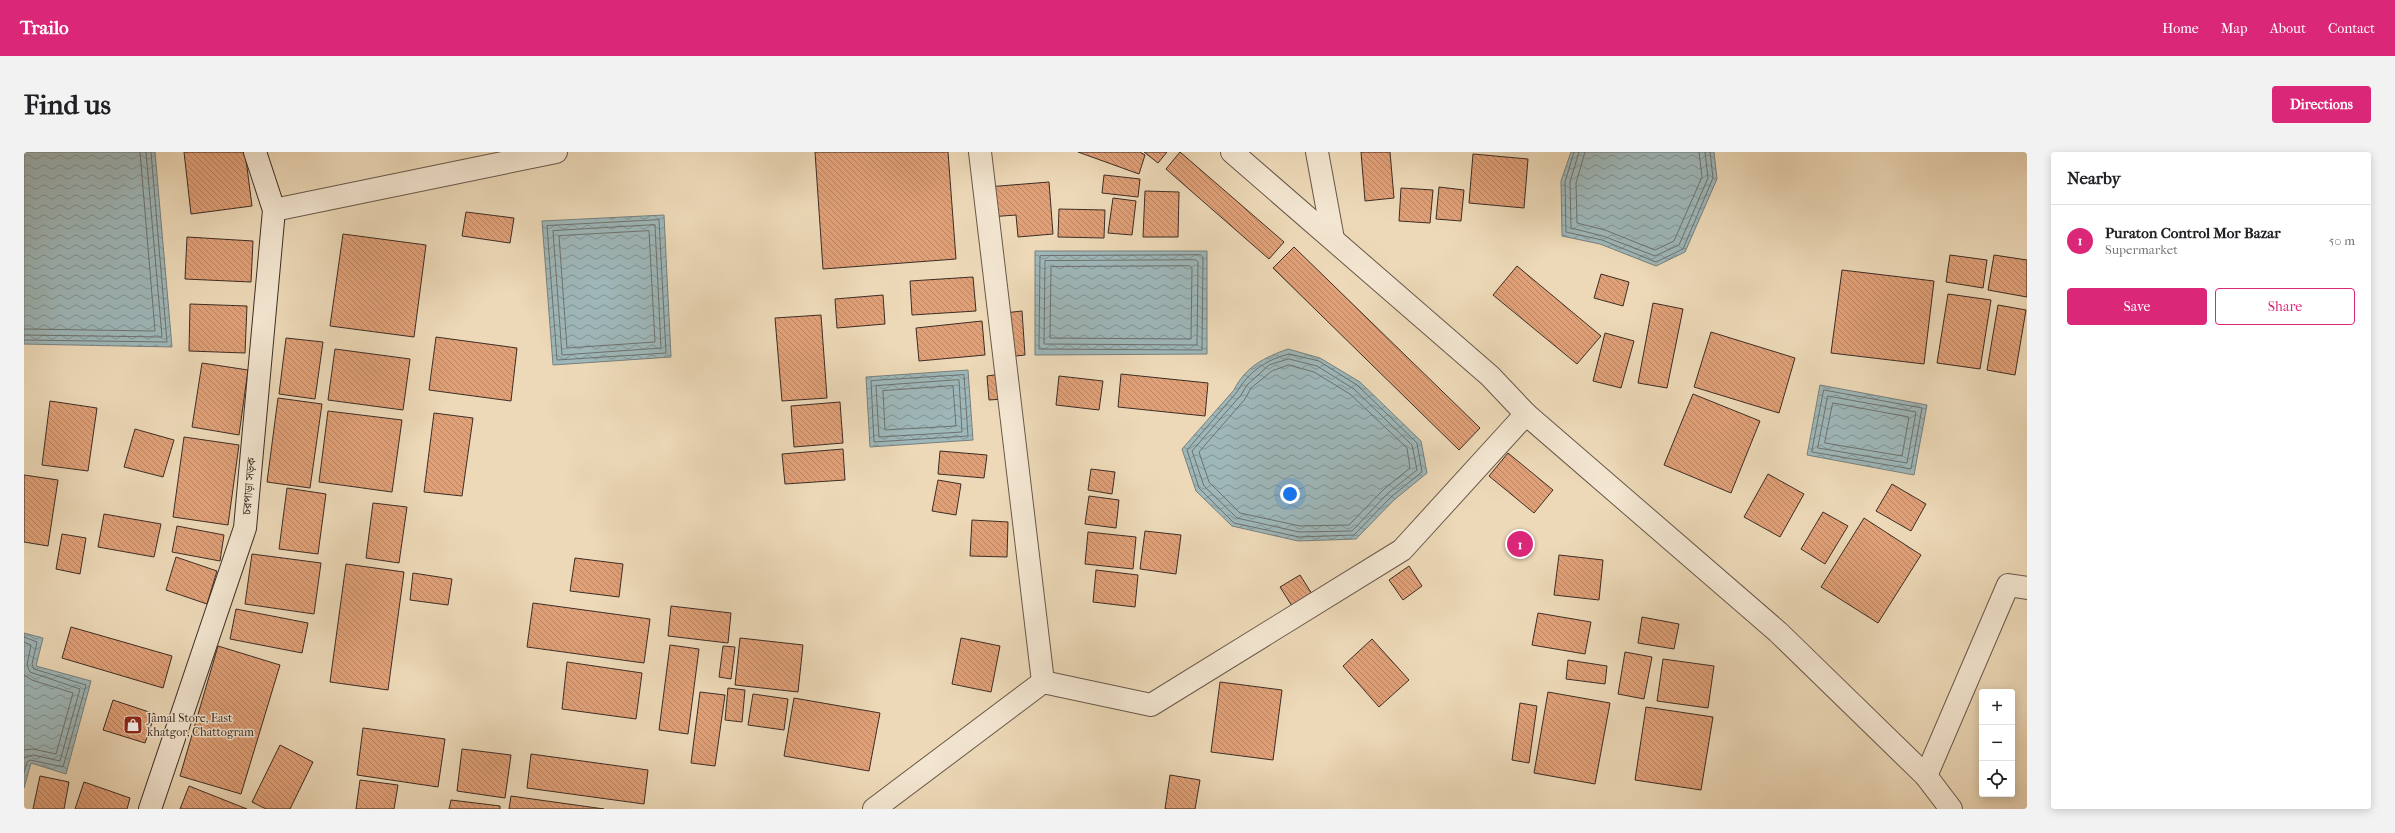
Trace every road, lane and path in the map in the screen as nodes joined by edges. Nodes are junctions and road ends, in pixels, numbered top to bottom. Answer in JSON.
{"nodes":[{"id":1,"x":255,"y":152,"type":"edge"},
{"id":2,"x":556,"y":152,"type":"edge"},
{"id":3,"x":980,"y":152,"type":"edge"},
{"id":4,"x":1232,"y":152,"type":"edge"},
{"id":5,"x":1317,"y":152,"type":"edge"},
{"id":6,"x":274,"y":210,"type":"junction"},
{"id":7,"x":1333,"y":238,"type":"junction"},
{"id":8,"x":1526,"y":414,"type":"junction"},
{"id":9,"x":2027,"y":588,"type":"edge"},
{"id":10,"x":1043,"y":682,"type":"junction"},
{"id":11,"x":1926,"y":776,"type":"junction"},
{"id":12,"x":150,"y":809,"type":"edge"},
{"id":13,"x":874,"y":809,"type":"edge"},
{"id":14,"x":1951,"y":809,"type":"edge"}],
"edges":[{"from":1,"to":6,"type":"street","name":"চরপাড়া সড়ক"},
{"from":2,"to":6,"type":"street"},
{"from":3,"to":10,"type":"street"},
{"from":4,"to":7,"type":"street"},
{"from":5,"to":7,"type":"street"},
{"from":6,"to":12,"type":"street","name":"চরপাড়া সড়ক"},
{"from":7,"to":8,"type":"street"},
{"from":8,"to":10,"type":"street"},
{"from":8,"to":11,"type":"street"},
{"from":9,"to":11,"type":"street"},
{"from":10,"to":13,"type":"street"},
{"from":11,"to":14,"type":"street"}]}
